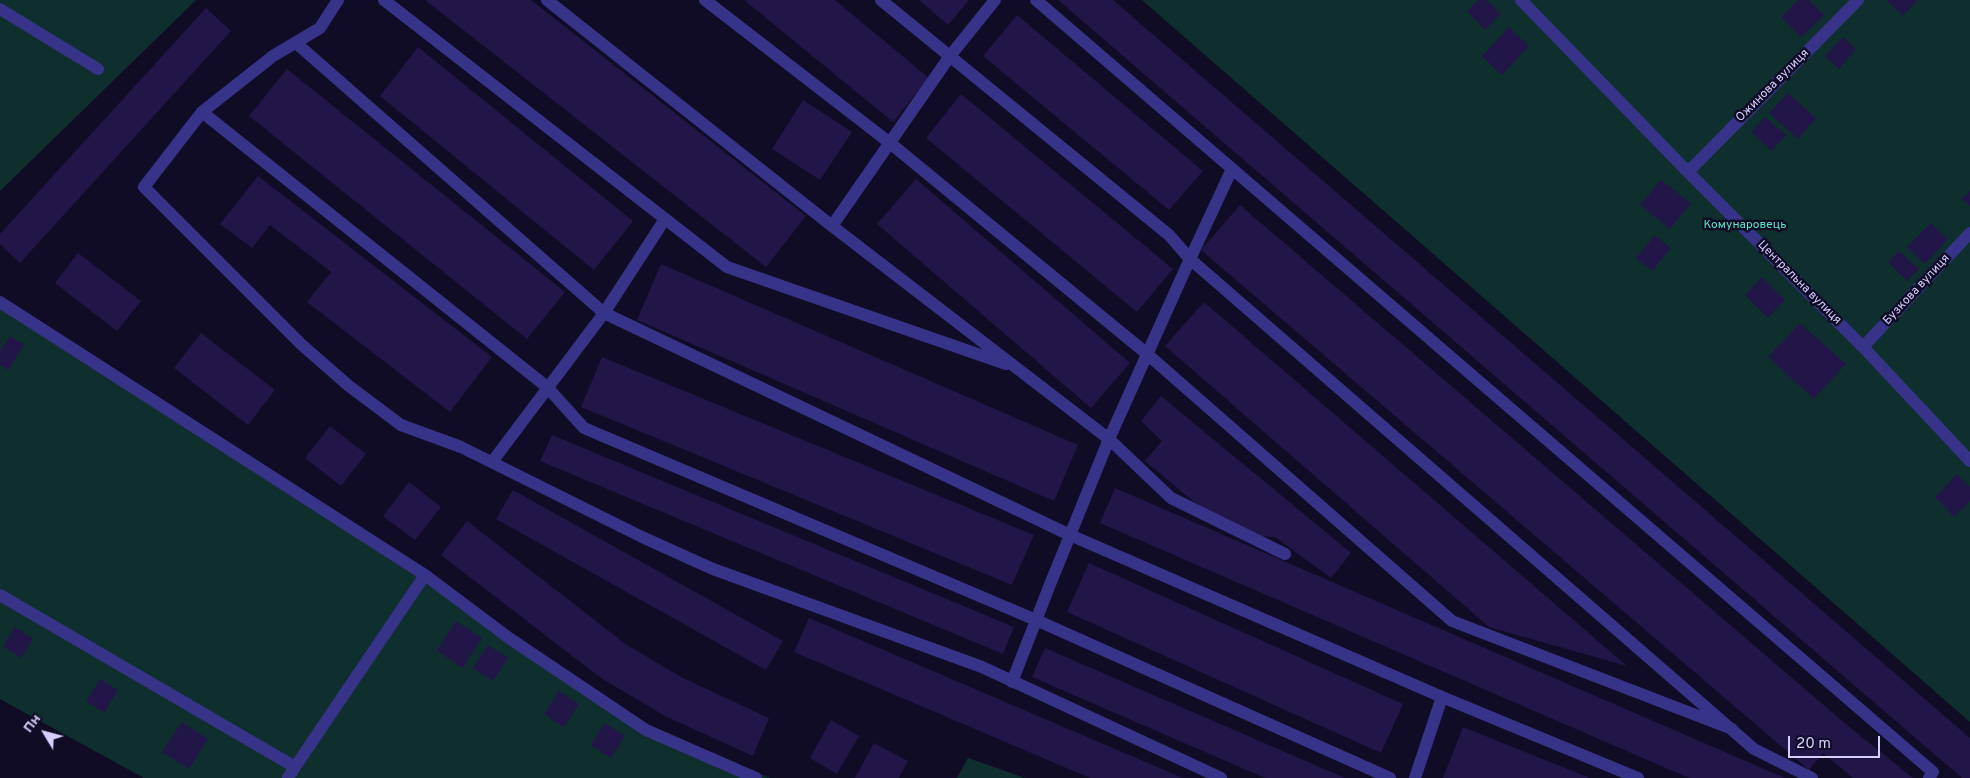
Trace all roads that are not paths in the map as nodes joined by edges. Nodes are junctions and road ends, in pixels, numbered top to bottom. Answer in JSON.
{"nodes":[{"id":1,"x":338,"y":0,"type":"edge"},
{"id":2,"x":384,"y":0,"type":"edge"},
{"id":3,"x":547,"y":0,"type":"edge"},
{"id":4,"x":705,"y":0,"type":"edge"},
{"id":5,"x":881,"y":0,"type":"edge"},
{"id":6,"x":995,"y":0,"type":"edge"},
{"id":7,"x":1036,"y":0,"type":"edge"},
{"id":8,"x":1521,"y":0,"type":"edge"},
{"id":9,"x":1858,"y":0,"type":"edge"},
{"id":10,"x":0,"y":9,"type":"edge"},
{"id":11,"x":296,"y":43,"type":"junction"},
{"id":12,"x":950,"y":56,"type":"junction"},
{"id":13,"x":98,"y":69,"type":"dead end"},
{"id":14,"x":202,"y":112,"type":"junction"},
{"id":15,"x":890,"y":143,"type":"junction"},
{"id":16,"x":1232,"y":169,"type":"junction"},
{"id":17,"x":1688,"y":172,"type":"junction"},
{"id":18,"x":665,"y":219,"type":"junction"},
{"id":19,"x":832,"y":226,"type":"junction"},
{"id":20,"x":1970,"y":233,"type":"edge"},
{"id":21,"x":1190,"y":259,"type":"junction"},
{"id":22,"x":0,"y":302,"type":"edge"},
{"id":23,"x":604,"y":313,"type":"junction"},
{"id":24,"x":1863,"y":347,"type":"junction"},
{"id":25,"x":1146,"y":353,"type":"junction"},
{"id":26,"x":1015,"y":367,"type":"junction"},
{"id":27,"x":547,"y":387,"type":"junction"},
{"id":28,"x":1109,"y":440,"type":"junction"},
{"id":29,"x":1970,"y":461,"type":"edge"},
{"id":30,"x":492,"y":462,"type":"junction"},
{"id":31,"x":1070,"y":535,"type":"junction"},
{"id":32,"x":1285,"y":554,"type":"dead end"},
{"id":33,"x":425,"y":575,"type":"junction"},
{"id":34,"x":0,"y":595,"type":"edge"},
{"id":35,"x":1036,"y":620,"type":"junction"},
{"id":36,"x":1012,"y":682,"type":"junction"},
{"id":37,"x":1442,"y":697,"type":"junction"},
{"id":38,"x":1732,"y":730,"type":"junction"},
{"id":39,"x":291,"y":773,"type":"edge"},
{"id":40,"x":1934,"y":776,"type":"edge"},
{"id":41,"x":756,"y":778,"type":"edge"},
{"id":42,"x":1221,"y":778,"type":"edge"},
{"id":43,"x":1390,"y":778,"type":"edge"},
{"id":44,"x":1415,"y":778,"type":"edge"},
{"id":45,"x":1638,"y":778,"type":"edge"},
{"id":46,"x":1812,"y":778,"type":"edge"}],
"edges":[{"from":1,"to":11,"type":"street"},
{"from":2,"to":18,"type":"street"},
{"from":3,"to":19,"type":"street"},
{"from":4,"to":15,"type":"street"},
{"from":5,"to":12,"type":"street"},
{"from":6,"to":12,"type":"street"},
{"from":7,"to":16,"type":"street"},
{"from":8,"to":17,"type":"street","name":"Центральна вулиця"},
{"from":9,"to":17,"type":"street","name":"Ожинова вулиця"},
{"from":10,"to":13,"type":"street"},
{"from":11,"to":14,"type":"street"},
{"from":11,"to":23,"type":"street"},
{"from":12,"to":15,"type":"street"},
{"from":12,"to":21,"type":"street"},
{"from":14,"to":27,"type":"street"},
{"from":14,"to":30,"type":"street"},
{"from":15,"to":19,"type":"street"},
{"from":15,"to":25,"type":"street"},
{"from":16,"to":21,"type":"street"},
{"from":16,"to":40,"type":"street"},
{"from":17,"to":24,"type":"street","name":"Центральна вулиця"},
{"from":18,"to":23,"type":"street"},
{"from":18,"to":26,"type":"street"},
{"from":19,"to":26,"type":"street"},
{"from":20,"to":24,"type":"street","name":"Бузкова вулиця"},
{"from":21,"to":25,"type":"street"},
{"from":21,"to":38,"type":"street"},
{"from":22,"to":33,"type":"street"},
{"from":23,"to":27,"type":"street"},
{"from":23,"to":31,"type":"street"},
{"from":24,"to":29,"type":"street","name":"Центральна вулиця"},
{"from":25,"to":28,"type":"street"},
{"from":25,"to":38,"type":"street"},
{"from":26,"to":28,"type":"street"},
{"from":27,"to":30,"type":"street"},
{"from":27,"to":35,"type":"street"},
{"from":28,"to":31,"type":"street"},
{"from":28,"to":32,"type":"street"},
{"from":30,"to":36,"type":"street"},
{"from":31,"to":35,"type":"street"},
{"from":31,"to":37,"type":"street"},
{"from":33,"to":39,"type":"street"},
{"from":33,"to":41,"type":"street"},
{"from":34,"to":39,"type":"street"},
{"from":35,"to":36,"type":"street"},
{"from":35,"to":43,"type":"street"},
{"from":36,"to":42,"type":"street"},
{"from":37,"to":44,"type":"street"},
{"from":37,"to":45,"type":"street"},
{"from":38,"to":46,"type":"street"}]}
